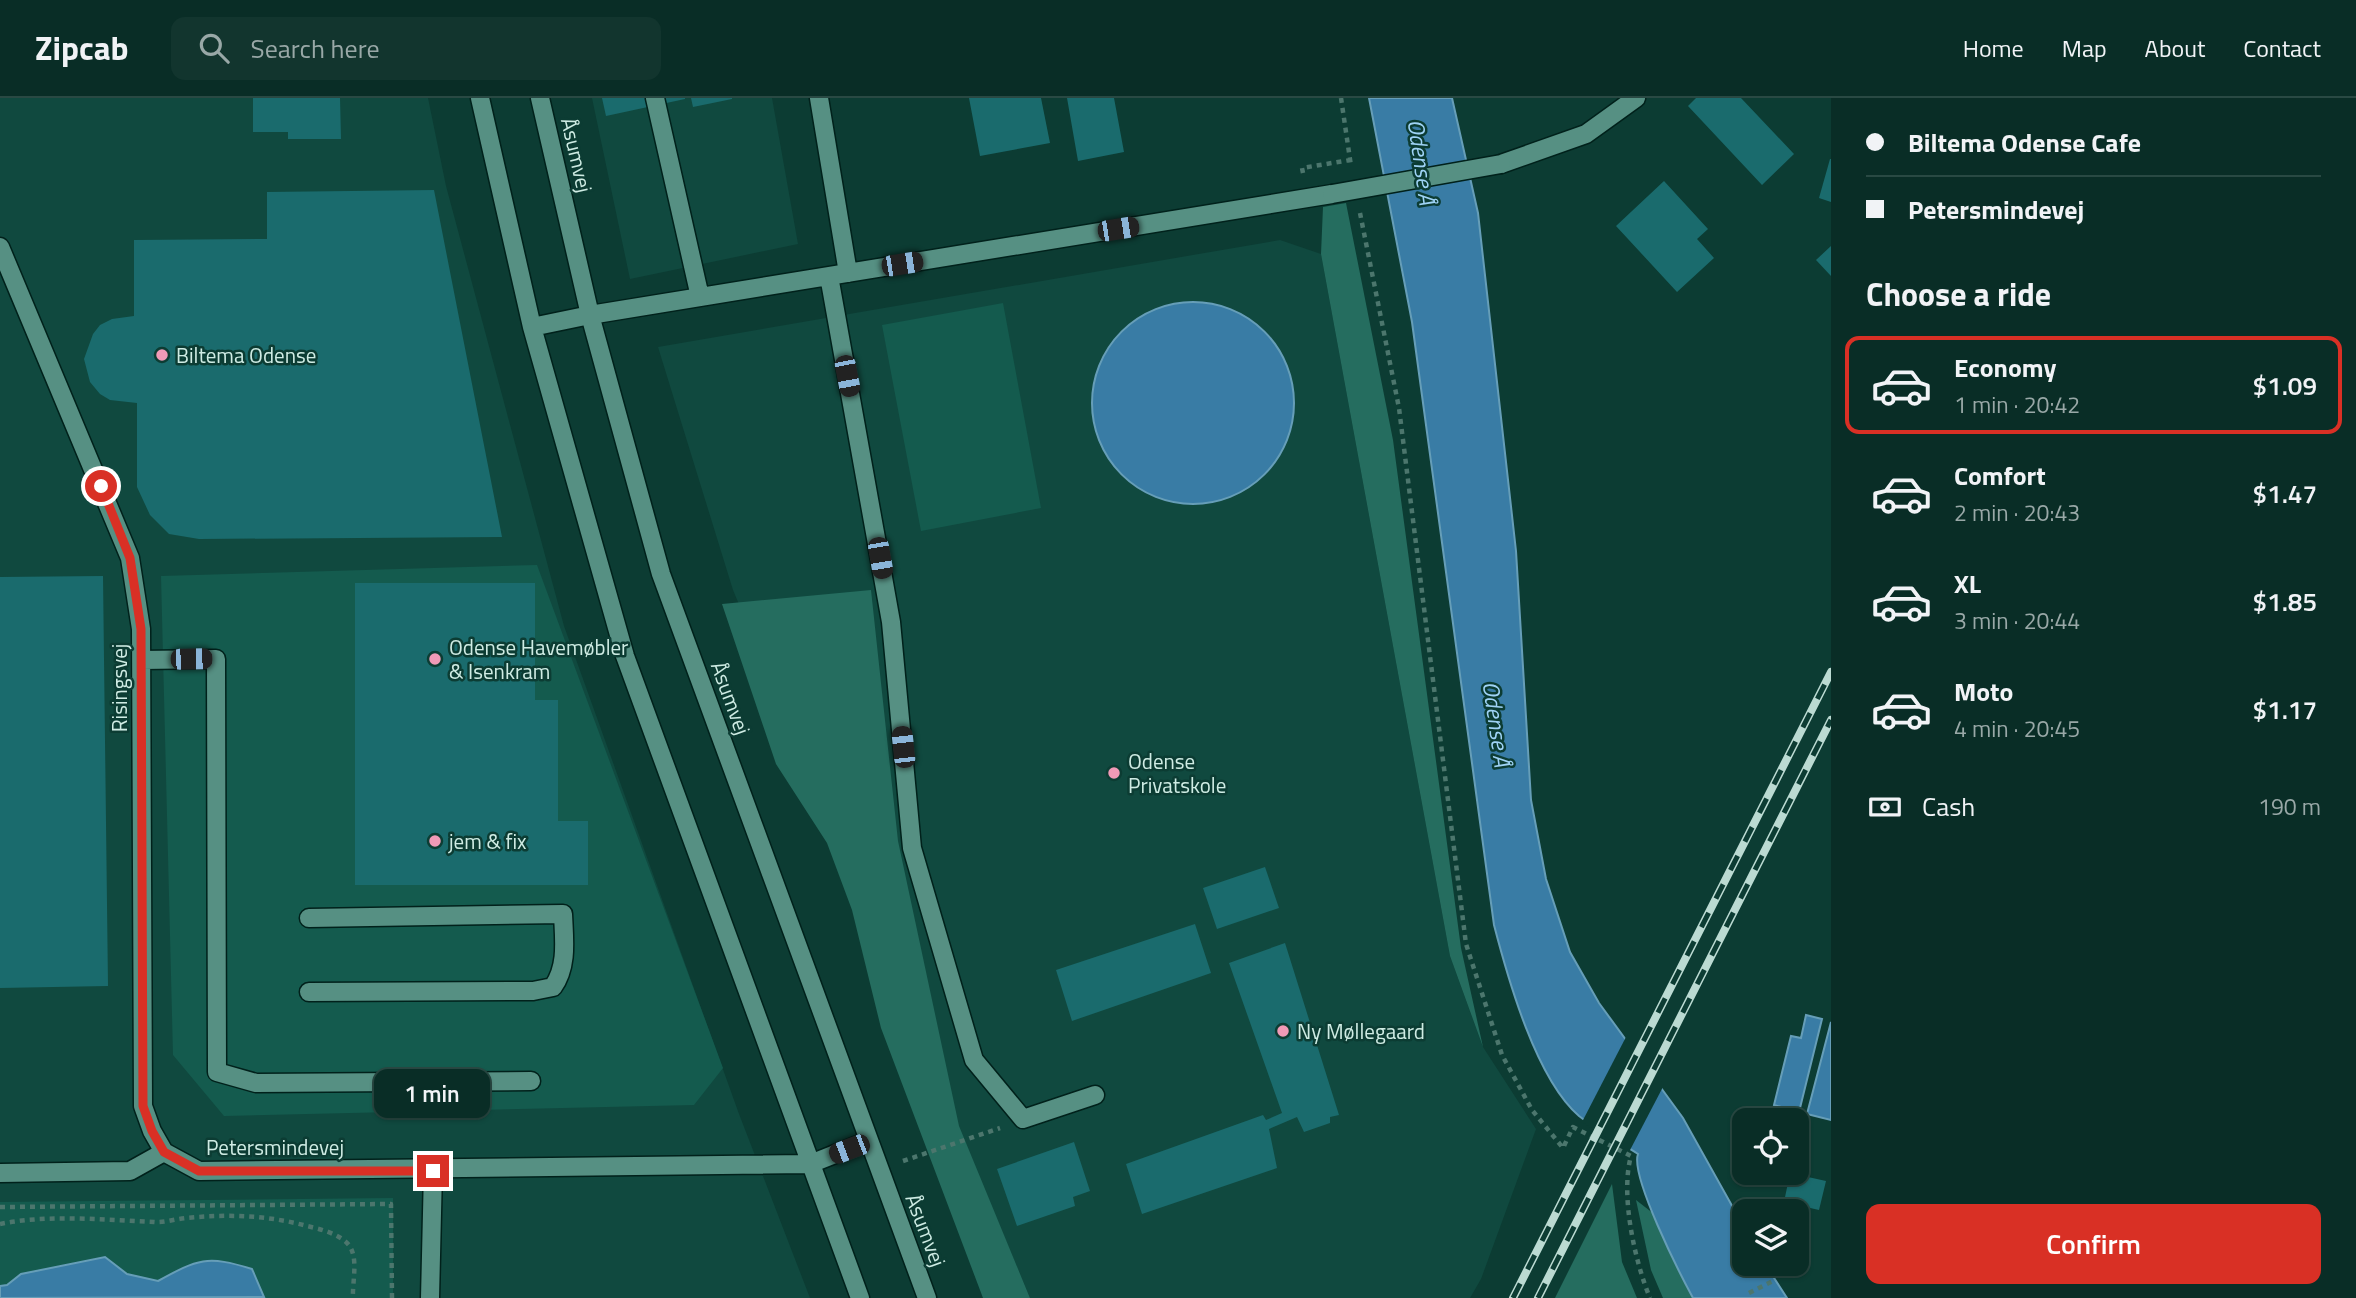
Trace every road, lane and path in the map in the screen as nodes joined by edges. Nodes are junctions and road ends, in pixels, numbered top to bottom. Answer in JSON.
{"nodes":[{"id":1,"x":480,"y":98,"type":"edge"},
{"id":2,"x":540,"y":98,"type":"edge"},
{"id":3,"x":655,"y":98,"type":"edge"},
{"id":4,"x":819,"y":98,"type":"edge"},
{"id":5,"x":1341,"y":98,"type":"edge"},
{"id":6,"x":1636,"y":98,"type":"edge"},
{"id":7,"x":1350,"y":160,"type":"junction"},
{"id":8,"x":1302,"y":168,"type":"dead end"},
{"id":9,"x":1352,"y":173,"type":"dead end"},
{"id":10,"x":1357,"y":200,"type":"dead end"},
{"id":11,"x":0,"y":247,"type":"edge"},
{"id":12,"x":848,"y":273,"type":"junction"},
{"id":13,"x":828,"y":276,"type":"junction"},
{"id":14,"x":700,"y":297,"type":"junction"},
{"id":15,"x":590,"y":315,"type":"junction"},
{"id":16,"x":532,"y":327,"type":"junction"},
{"id":17,"x":142,"y":660,"type":"junction"},
{"id":18,"x":309,"y":918,"type":"dead end"},
{"id":19,"x":309,"y":992,"type":"dead end"},
{"id":20,"x":531,"y":1081,"type":"dead end"},
{"id":21,"x":1096,"y":1095,"type":"dead end"},
{"id":22,"x":1023,"y":1119,"type":"junction"},
{"id":23,"x":868,"y":1142,"type":"junction"},
{"id":24,"x":164,"y":1152,"type":"junction"},
{"id":25,"x":919,"y":1155,"type":"dead end"},
{"id":26,"x":810,"y":1164,"type":"junction"},
{"id":27,"x":433,"y":1171,"type":"junction"},
{"id":28,"x":0,"y":1173,"type":"edge"},
{"id":29,"x":0,"y":1208,"type":"edge"},
{"id":30,"x":0,"y":1224,"type":"edge"},
{"id":31,"x":1775,"y":1280,"type":"dead end"},
{"id":32,"x":1749,"y":1293,"type":"dead end"},
{"id":33,"x":353,"y":1298,"type":"edge"},
{"id":34,"x":392,"y":1298,"type":"edge"},
{"id":35,"x":430,"y":1298,"type":"edge"},
{"id":36,"x":860,"y":1298,"type":"edge"},
{"id":37,"x":927,"y":1298,"type":"edge"},
{"id":38,"x":1650,"y":1298,"type":"edge"}],
"edges":[{"from":1,"to":16,"type":"street"},
{"from":2,"to":15,"type":"street","name":"Åsumvej"},
{"from":3,"to":14,"type":"street"},
{"from":4,"to":12,"type":"street"},
{"from":5,"to":7,"type":"path"},
{"from":6,"to":12,"type":"street","bridge":true},
{"from":7,"to":8,"type":"path"},
{"from":7,"to":9,"type":"path"},
{"from":10,"to":38,"type":"path"},
{"from":11,"to":17,"type":"street","name":"Risingsvej"},
{"from":12,"to":13,"type":"street"},
{"from":13,"to":14,"type":"street"},
{"from":13,"to":22,"type":"street"},
{"from":14,"to":15,"type":"street"},
{"from":15,"to":16,"type":"street"},
{"from":15,"to":23,"type":"street","name":"Åsumvej"},
{"from":16,"to":26,"type":"street"},
{"from":17,"to":20,"type":"street"},
{"from":17,"to":24,"type":"street","name":"Risingsvej"},
{"from":18,"to":19,"type":"street"},
{"from":21,"to":22,"type":"street"},
{"from":22,"to":25,"type":"path"},
{"from":23,"to":26,"type":"street","name":"Petersmindevej"},
{"from":23,"to":37,"type":"street","name":"Åsumvej"},
{"from":24,"to":27,"type":"street","name":"Petersmindevej"},
{"from":24,"to":28,"type":"street"},
{"from":26,"to":27,"type":"street","name":"Petersmindevej"},
{"from":26,"to":36,"type":"street"},
{"from":27,"to":35,"type":"street"},
{"from":29,"to":34,"type":"path"},
{"from":30,"to":33,"type":"path"},
{"from":31,"to":32,"type":"path"}]}
